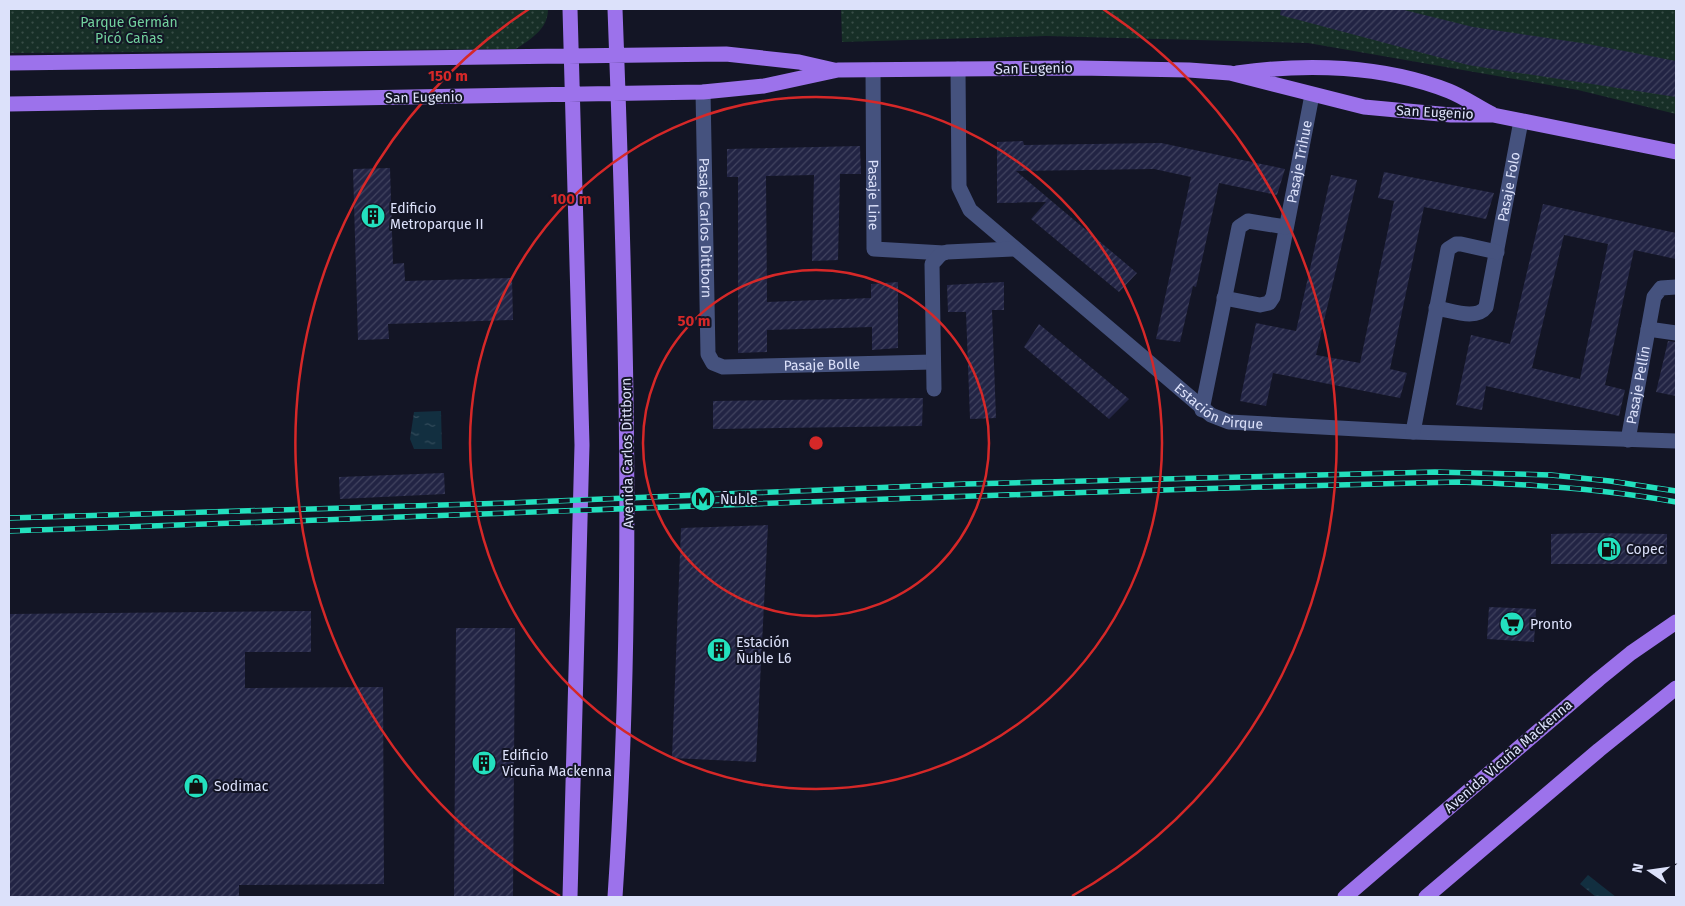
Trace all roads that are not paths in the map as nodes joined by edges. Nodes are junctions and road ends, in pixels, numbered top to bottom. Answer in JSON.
{"nodes":[{"id":1,"x":570,"y":9,"type":"edge"},
{"id":2,"x":615,"y":9,"type":"edge"},
{"id":3,"x":571,"y":57,"type":"junction"},
{"id":4,"x":617,"y":57,"type":"junction"},
{"id":5,"x":9,"y":63,"type":"edge"},
{"id":6,"x":958,"y":69,"type":"junction"},
{"id":7,"x":838,"y":70,"type":"junction"},
{"id":8,"x":873,"y":70,"type":"junction"},
{"id":9,"x":1230,"y":73,"type":"junction"},
{"id":10,"x":703,"y":92,"type":"junction"},
{"id":11,"x":618,"y":94,"type":"junction"},
{"id":12,"x":572,"y":95,"type":"junction"},
{"id":13,"x":1312,"y":95,"type":"junction"},
{"id":14,"x":9,"y":104,"type":"edge"},
{"id":15,"x":1493,"y":115,"type":"junction"},
{"id":16,"x":1522,"y":121,"type":"junction"},
{"id":17,"x":1676,"y":152,"type":"edge"},
{"id":18,"x":1286,"y":227,"type":"junction"},
{"id":19,"x":1013,"y":249,"type":"junction"},
{"id":20,"x":1497,"y":252,"type":"junction"},
{"id":21,"x":944,"y":253,"type":"junction"},
{"id":22,"x":1676,"y":287,"type":"edge"},
{"id":23,"x":1224,"y":298,"type":"junction"},
{"id":24,"x":1436,"y":308,"type":"junction"},
{"id":25,"x":1648,"y":328,"type":"junction"},
{"id":26,"x":1676,"y":333,"type":"edge"},
{"id":27,"x":933,"y":362,"type":"junction"},
{"id":28,"x":713,"y":363,"type":"joint"},
{"id":29,"x":934,"y":390,"type":"dead end"},
{"id":30,"x":1202,"y":410,"type":"junction"},
{"id":31,"x":1412,"y":432,"type":"junction"},
{"id":32,"x":1628,"y":440,"type":"junction"},
{"id":33,"x":1676,"y":441,"type":"edge"},
{"id":34,"x":1676,"y":622,"type":"edge"},
{"id":35,"x":1676,"y":688,"type":"edge"},
{"id":36,"x":570,"y":897,"type":"edge"},
{"id":37,"x":614,"y":897,"type":"edge"},
{"id":38,"x":1345,"y":897,"type":"edge"},
{"id":39,"x":1426,"y":897,"type":"edge"}],
"edges":[{"from":1,"to":3,"type":"main road"},
{"from":2,"to":4,"type":"main road","name":"Avenida Carlos Dittborn"},
{"from":3,"to":4,"type":"main road","name":"San Eugenio"},
{"from":3,"to":5,"type":"main road","name":"San Eugenio"},
{"from":3,"to":12,"type":"main road"},
{"from":4,"to":7,"type":"main road","name":"San Eugenio"},
{"from":4,"to":11,"type":"main road","name":"Avenida Carlos Dittborn"},
{"from":6,"to":8,"type":"main road","name":"San Eugenio"},
{"from":6,"to":9,"type":"main road","name":"San Eugenio"},
{"from":6,"to":19,"type":"street","name":"Estación Pirque"},
{"from":7,"to":8,"type":"main road","name":"San Eugenio"},
{"from":7,"to":10,"type":"main road","name":"San Eugenio"},
{"from":8,"to":21,"type":"street","name":"Pasaje Line"},
{"from":9,"to":13,"type":"main road","name":"San Eugenio"},
{"from":9,"to":15,"type":"main road","name":"San Eugenio"},
{"from":10,"to":11,"type":"main road","name":"San Eugenio"},
{"from":10,"to":28,"type":"street","name":"Pasaje Carlos Dittborn"},
{"from":11,"to":12,"type":"main road","name":"San Eugenio"},
{"from":11,"to":37,"type":"main road","name":"Avenida Carlos Dittborn"},
{"from":12,"to":14,"type":"main road","name":"San Eugenio"},
{"from":12,"to":36,"type":"main road"},
{"from":13,"to":15,"type":"main road","name":"San Eugenio"},
{"from":13,"to":18,"type":"street","name":"Pasaje Trihue"},
{"from":15,"to":16,"type":"main road","name":"San Eugenio"},
{"from":16,"to":17,"type":"main road","name":"San Eugenio"},
{"from":16,"to":20,"type":"street","name":"Pasaje Folo"},
{"from":18,"to":23,"type":"street"},
{"from":18,"to":23,"type":"street","name":"Pasaje Trihue"},
{"from":19,"to":21,"type":"street","name":"Pasaje Line"},
{"from":19,"to":30,"type":"street","name":"Estación Pirque"},
{"from":20,"to":24,"type":"street","name":"Pasaje Folo"},
{"from":20,"to":24,"type":"street"},
{"from":21,"to":27,"type":"street"},
{"from":22,"to":25,"type":"street","name":"Pasaje Pellín"},
{"from":23,"to":30,"type":"street"},
{"from":24,"to":31,"type":"street"},
{"from":25,"to":26,"type":"street","name":"Pasaje Pellín"},
{"from":25,"to":32,"type":"street","name":"Pasaje Pellín"},
{"from":27,"to":28,"type":"street","name":"Pasaje Bolle"},
{"from":27,"to":29,"type":"street"},
{"from":30,"to":31,"type":"street","name":"Estación Pirque"},
{"from":31,"to":32,"type":"street","name":"Estación Pirque"},
{"from":32,"to":33,"type":"street","name":"Estación Pirque"},
{"from":34,"to":38,"type":"main road","name":"Avenida Vicuña Mackenna"},
{"from":35,"to":39,"type":"main road"}]}
